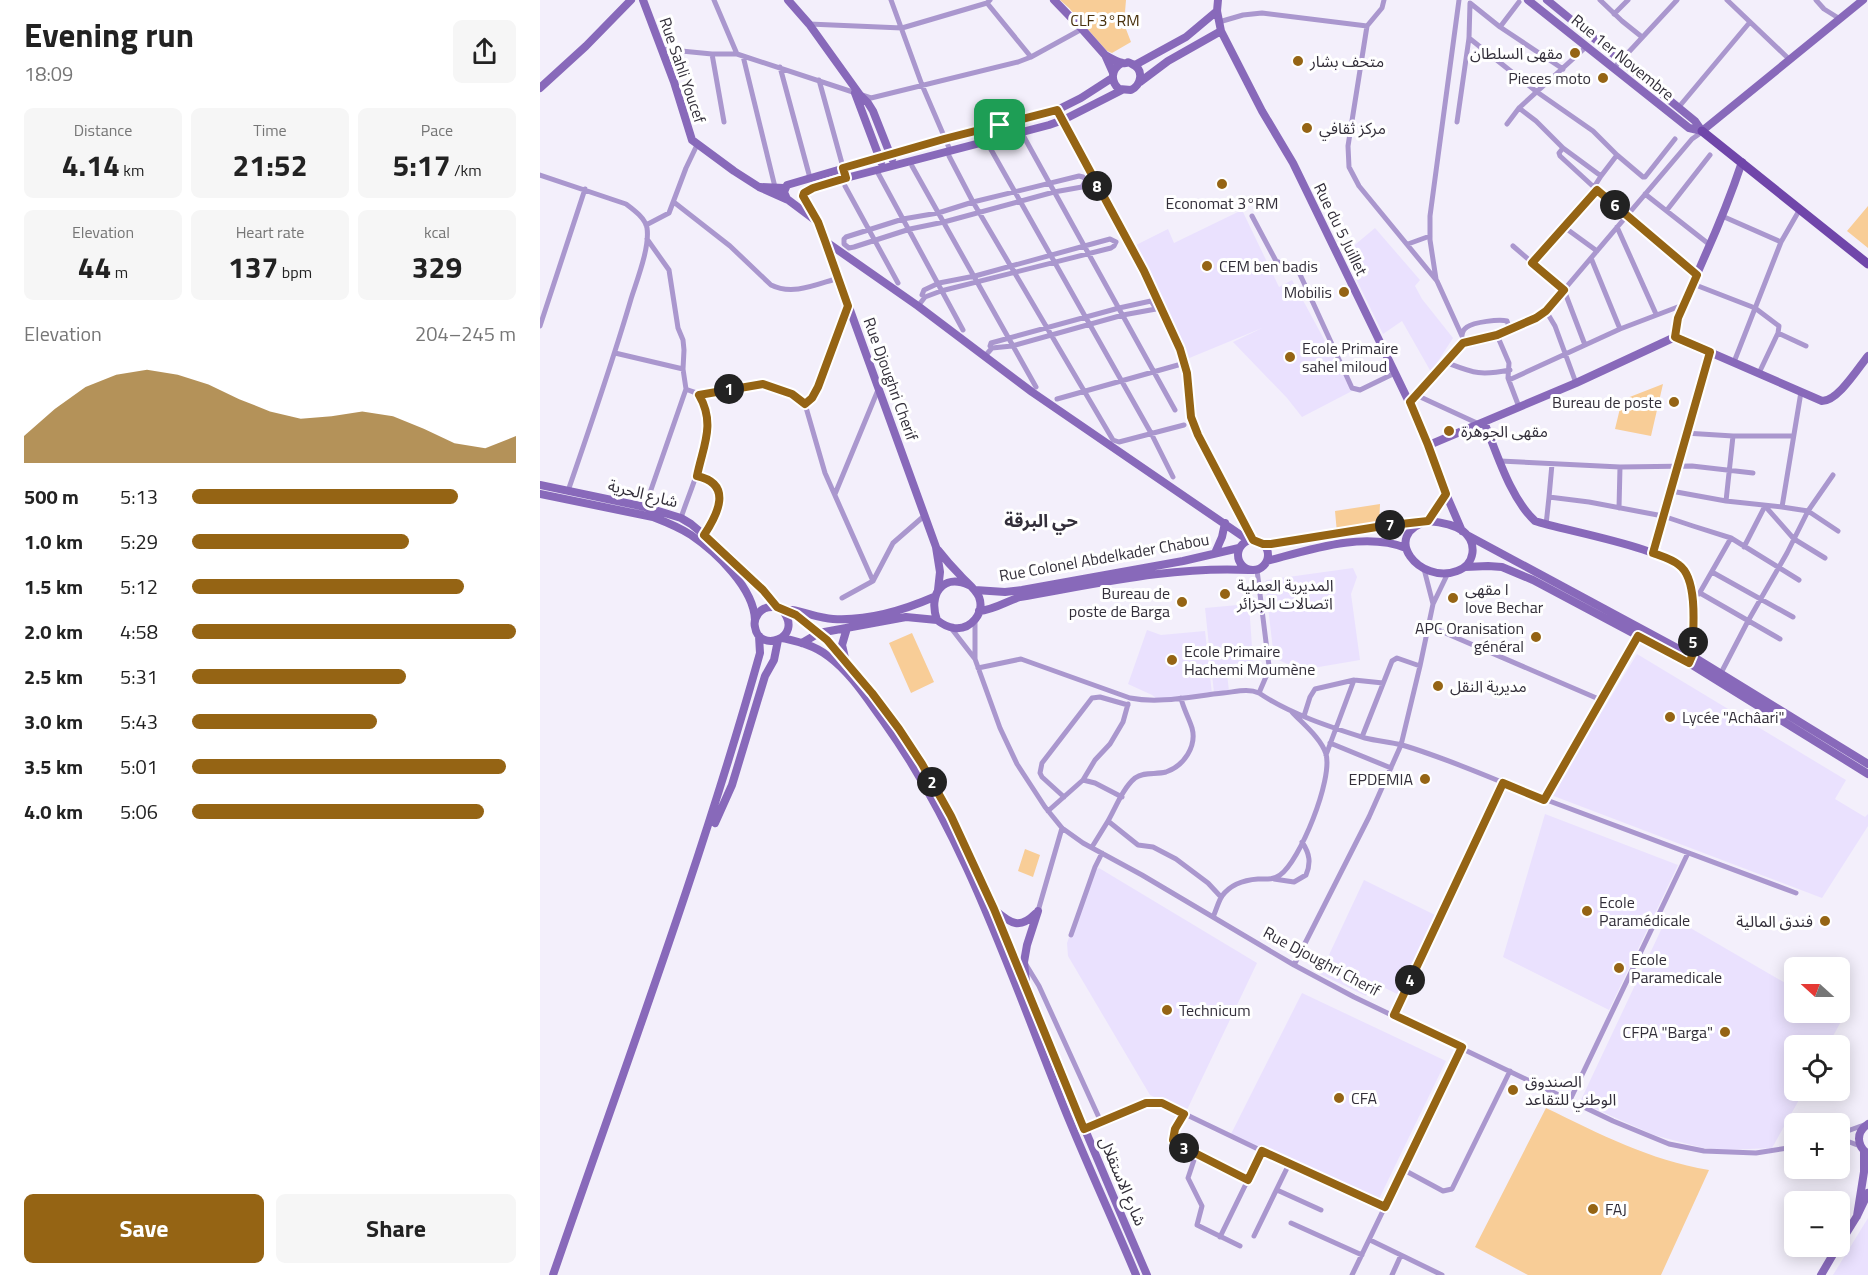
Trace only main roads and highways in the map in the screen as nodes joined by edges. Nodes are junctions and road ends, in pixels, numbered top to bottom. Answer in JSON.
{"nodes":[{"id":1,"x":631,"y":0,"type":"edge"},
{"id":2,"x":643,"y":0,"type":"edge"},
{"id":3,"x":788,"y":0,"type":"edge"},
{"id":4,"x":1054,"y":0,"type":"edge"},
{"id":5,"x":1218,"y":0,"type":"edge"},
{"id":6,"x":1547,"y":0,"type":"edge"},
{"id":7,"x":1863,"y":0,"type":"edge"},
{"id":8,"x":1524,"y":1,"type":"edge"},
{"id":9,"x":1217,"y":11,"type":"junction"},
{"id":10,"x":1220,"y":26,"type":"junction"},
{"id":11,"x":1105,"y":55,"type":"junction"},
{"id":12,"x":1122,"y":63,"type":"junction"},
{"id":13,"x":1135,"y":65,"type":"junction"},
{"id":14,"x":1112,"y":75,"type":"junction"},
{"id":15,"x":1140,"y":82,"type":"junction"},
{"id":16,"x":540,"y":88,"type":"edge"},
{"id":17,"x":1122,"y":90,"type":"junction"},
{"id":18,"x":857,"y":94,"type":"junction"},
{"id":19,"x":1057,"y":110,"type":"junction"},
{"id":20,"x":1063,"y":120,"type":"junction"},
{"id":21,"x":1702,"y":131,"type":"junction"},
{"id":22,"x":890,"y":154,"type":"junction"},
{"id":23,"x":879,"y":158,"type":"junction"},
{"id":24,"x":1742,"y":162,"type":"junction"},
{"id":25,"x":894,"y":165,"type":"junction"},
{"id":26,"x":880,"y":171,"type":"junction"},
{"id":27,"x":795,"y":182,"type":"junction"},
{"id":28,"x":759,"y":187,"type":"junction"},
{"id":29,"x":780,"y":188,"type":"junction"},
{"id":30,"x":804,"y":194,"type":"junction"},
{"id":31,"x":789,"y":201,"type":"junction"},
{"id":32,"x":818,"y":222,"type":"junction"},
{"id":33,"x":825,"y":241,"type":"junction"},
{"id":34,"x":1868,"y":264,"type":"edge"},
{"id":35,"x":1675,"y":337,"type":"junction"},
{"id":36,"x":1710,"y":352,"type":"junction"},
{"id":37,"x":1868,"y":356,"type":"edge"},
{"id":38,"x":1481,"y":423,"type":"junction"},
{"id":39,"x":1428,"y":445,"type":"junction"},
{"id":40,"x":540,"y":485,"type":"edge"},
{"id":41,"x":540,"y":494,"type":"edge"},
{"id":42,"x":1446,"y":494,"type":"junction"},
{"id":43,"x":1425,"y":522,"type":"junction"},
{"id":44,"x":1225,"y":523,"type":"junction"},
{"id":45,"x":1465,"y":533,"type":"junction"},
{"id":46,"x":1250,"y":540,"type":"junction"},
{"id":47,"x":1263,"y":544,"type":"junction"},
{"id":48,"x":936,"y":547,"type":"junction"},
{"id":49,"x":1239,"y":548,"type":"junction"},
{"id":50,"x":1406,"y":548,"type":"junction"},
{"id":51,"x":1215,"y":553,"type":"junction"},
{"id":52,"x":1653,"y":553,"type":"junction"},
{"id":53,"x":1267,"y":561,"type":"junction"},
{"id":54,"x":1465,"y":567,"type":"junction"},
{"id":55,"x":1253,"y":570,"type":"junction"},
{"id":56,"x":972,"y":587,"type":"junction"},
{"id":57,"x":936,"y":593,"type":"junction"},
{"id":58,"x":780,"y":609,"type":"junction"},
{"id":59,"x":977,"y":615,"type":"junction"},
{"id":60,"x":937,"y":620,"type":"junction"},
{"id":61,"x":754,"y":621,"type":"junction"},
{"id":62,"x":847,"y":628,"type":"junction"},
{"id":63,"x":819,"y":633,"type":"junction"},
{"id":64,"x":759,"y":636,"type":"junction"},
{"id":65,"x":780,"y":639,"type":"junction"},
{"id":66,"x":802,"y":643,"type":"junction"},
{"id":67,"x":1690,"y":660,"type":"junction"},
{"id":68,"x":846,"y":661,"type":"junction"},
{"id":69,"x":1868,"y":764,"type":"edge"},
{"id":70,"x":1868,"y":774,"type":"edge"},
{"id":71,"x":696,"y":864,"type":"junction"},
{"id":72,"x":994,"y":909,"type":"junction"},
{"id":73,"x":1027,"y":991,"type":"junction"},
{"id":74,"x":1867,"y":1124,"type":"edge"},
{"id":75,"x":1865,"y":1154,"type":"edge"},
{"id":76,"x":1868,"y":1193,"type":"edge"},
{"id":77,"x":1857,"y":1216,"type":"junction"},
{"id":78,"x":1850,"y":1228,"type":"edge"},
{"id":79,"x":1832,"y":1257,"type":"edge"},
{"id":80,"x":553,"y":1275,"type":"edge"},
{"id":81,"x":1136,"y":1275,"type":"edge"},
{"id":82,"x":1147,"y":1275,"type":"edge"},
{"id":83,"x":1821,"y":1275,"type":"edge"}],
"edges":[{"from":1,"to":16,"type":"main road"},
{"from":2,"to":28,"type":"main road","name":"Rue Sahli Youcef"},
{"from":3,"to":18,"type":"main road"},
{"from":4,"to":11,"type":"main road"},
{"from":5,"to":9,"type":"main road","name":"Rue du 5 Juillet"},
{"from":6,"to":21,"type":"main road","name":"Rue 1er Novembre"},
{"from":7,"to":21,"type":"main road"},
{"from":8,"to":21,"type":"main road","name":"Rue 1er Novembre"},
{"from":9,"to":10,"type":"main road","name":"Rue du 5 Juillet"},
{"from":9,"to":13,"type":"main road"},
{"from":10,"to":15,"type":"main road"},
{"from":10,"to":39,"type":"main road","name":"Rue du 5 Juillet"},
{"from":11,"to":12,"type":"main road"},
{"from":11,"to":14,"type":"main road"},
{"from":12,"to":13,"type":"main road"},
{"from":12,"to":14,"type":"main road"},
{"from":13,"to":15,"type":"main road"},
{"from":14,"to":17,"type":"main road"},
{"from":14,"to":19,"type":"main road"},
{"from":15,"to":17,"type":"main road"},
{"from":17,"to":20,"type":"main road"},
{"from":18,"to":22,"type":"main road"},
{"from":18,"to":23,"type":"main road"},
{"from":19,"to":20,"type":"main road"},
{"from":19,"to":22,"type":"main road"},
{"from":20,"to":25,"type":"main road"},
{"from":20,"to":46,"type":"main road"},
{"from":21,"to":24,"type":"main road","name":"Rue 1er Novembre"},
{"from":22,"to":23,"type":"main road"},
{"from":22,"to":25,"type":"main road"},
{"from":23,"to":26,"type":"main road"},
{"from":23,"to":27,"type":"main road"},
{"from":24,"to":34,"type":"main road","name":"Rue 1er Novembre"},
{"from":24,"to":35,"type":"main road"},
{"from":25,"to":26,"type":"main road"},
{"from":26,"to":30,"type":"main road"},
{"from":27,"to":29,"type":"main road"},
{"from":27,"to":30,"type":"main road"},
{"from":28,"to":29,"type":"main road"},
{"from":28,"to":31,"type":"main road","name":"Rue Sahli Youcef"},
{"from":29,"to":31,"type":"main road"},
{"from":30,"to":31,"type":"main road"},
{"from":30,"to":32,"type":"main road","name":"Rue Djoughri Cherif"},
{"from":31,"to":32,"type":"main road","name":"Rue Sahli Youcef"},
{"from":32,"to":33,"type":"main road","name":"Rue Djoughri Cherif"},
{"from":33,"to":44,"type":"main road"},
{"from":33,"to":48,"type":"main road","name":"Rue Djoughri Cherif"},
{"from":35,"to":36,"type":"main road"},
{"from":35,"to":38,"type":"main road"},
{"from":36,"to":37,"type":"main road"},
{"from":36,"to":52,"type":"main road"},
{"from":38,"to":39,"type":"main road"},
{"from":38,"to":52,"type":"main road"},
{"from":39,"to":42,"type":"main road","name":"Rue du 5 Juillet"},
{"from":40,"to":58,"type":"main road","name":"شارع الحرية"},
{"from":41,"to":61,"type":"main road","name":"شارع الحرية"},
{"from":42,"to":43,"type":"main road"},
{"from":42,"to":45,"type":"main road","name":"Rue du 5 Juillet"},
{"from":43,"to":45,"type":"main road"},
{"from":43,"to":47,"type":"main road"},
{"from":43,"to":50,"type":"main road"},
{"from":44,"to":46,"type":"main road"},
{"from":44,"to":51,"type":"main road"},
{"from":45,"to":54,"type":"main road"},
{"from":45,"to":67,"type":"main road"},
{"from":46,"to":47,"type":"main road"},
{"from":46,"to":49,"type":"main road"},
{"from":47,"to":53,"type":"main road"},
{"from":48,"to":56,"type":"main road"},
{"from":48,"to":57,"type":"main road"},
{"from":49,"to":51,"type":"main road","name":"Rue Colonel Abdelkader Chabou"},
{"from":49,"to":55,"type":"main road"},
{"from":50,"to":53,"type":"main road"},
{"from":50,"to":54,"type":"main road"},
{"from":51,"to":56,"type":"main road","name":"Rue Colonel Abdelkader Chabou"},
{"from":52,"to":67,"type":"main road"},
{"from":53,"to":55,"type":"main road"},
{"from":54,"to":67,"type":"main road"},
{"from":55,"to":59,"type":"main road","name":"Rue Colonel Abdelkader Chabou"},
{"from":56,"to":57,"type":"main road"},
{"from":56,"to":59,"type":"main road"},
{"from":57,"to":58,"type":"main road"},
{"from":57,"to":60,"type":"main road"},
{"from":58,"to":61,"type":"main road"},
{"from":58,"to":63,"type":"main road","name":"شارع الاستقلال"},
{"from":58,"to":65,"type":"main road"},
{"from":59,"to":60,"type":"main road"},
{"from":60,"to":62,"type":"main road"},
{"from":61,"to":64,"type":"main road"},
{"from":62,"to":63,"type":"main road"},
{"from":62,"to":68,"type":"main road"},
{"from":63,"to":66,"type":"main road"},
{"from":63,"to":68,"type":"main road","name":"شارع الاستقلال"},
{"from":64,"to":65,"type":"main road"},
{"from":64,"to":71,"type":"main road"},
{"from":65,"to":66,"type":"main road","name":"شارع الاستقلال"},
{"from":65,"to":71,"type":"main road"},
{"from":66,"to":81,"type":"main road","name":"شارع الاستقلال"},
{"from":67,"to":69,"type":"main road"},
{"from":67,"to":70,"type":"main road"},
{"from":68,"to":72,"type":"main road","name":"شارع الاستقلال"},
{"from":71,"to":80,"type":"main road"},
{"from":72,"to":73,"type":"main road","name":"شارع الاستقلال"},
{"from":72,"to":73,"type":"main road"},
{"from":73,"to":82,"type":"main road","name":"شارع الاستقلال"},
{"from":74,"to":75,"type":"main road"},
{"from":75,"to":77,"type":"main road"},
{"from":76,"to":77,"type":"main road"},
{"from":77,"to":78,"type":"main road"},
{"from":79,"to":83,"type":"main road"}]}
